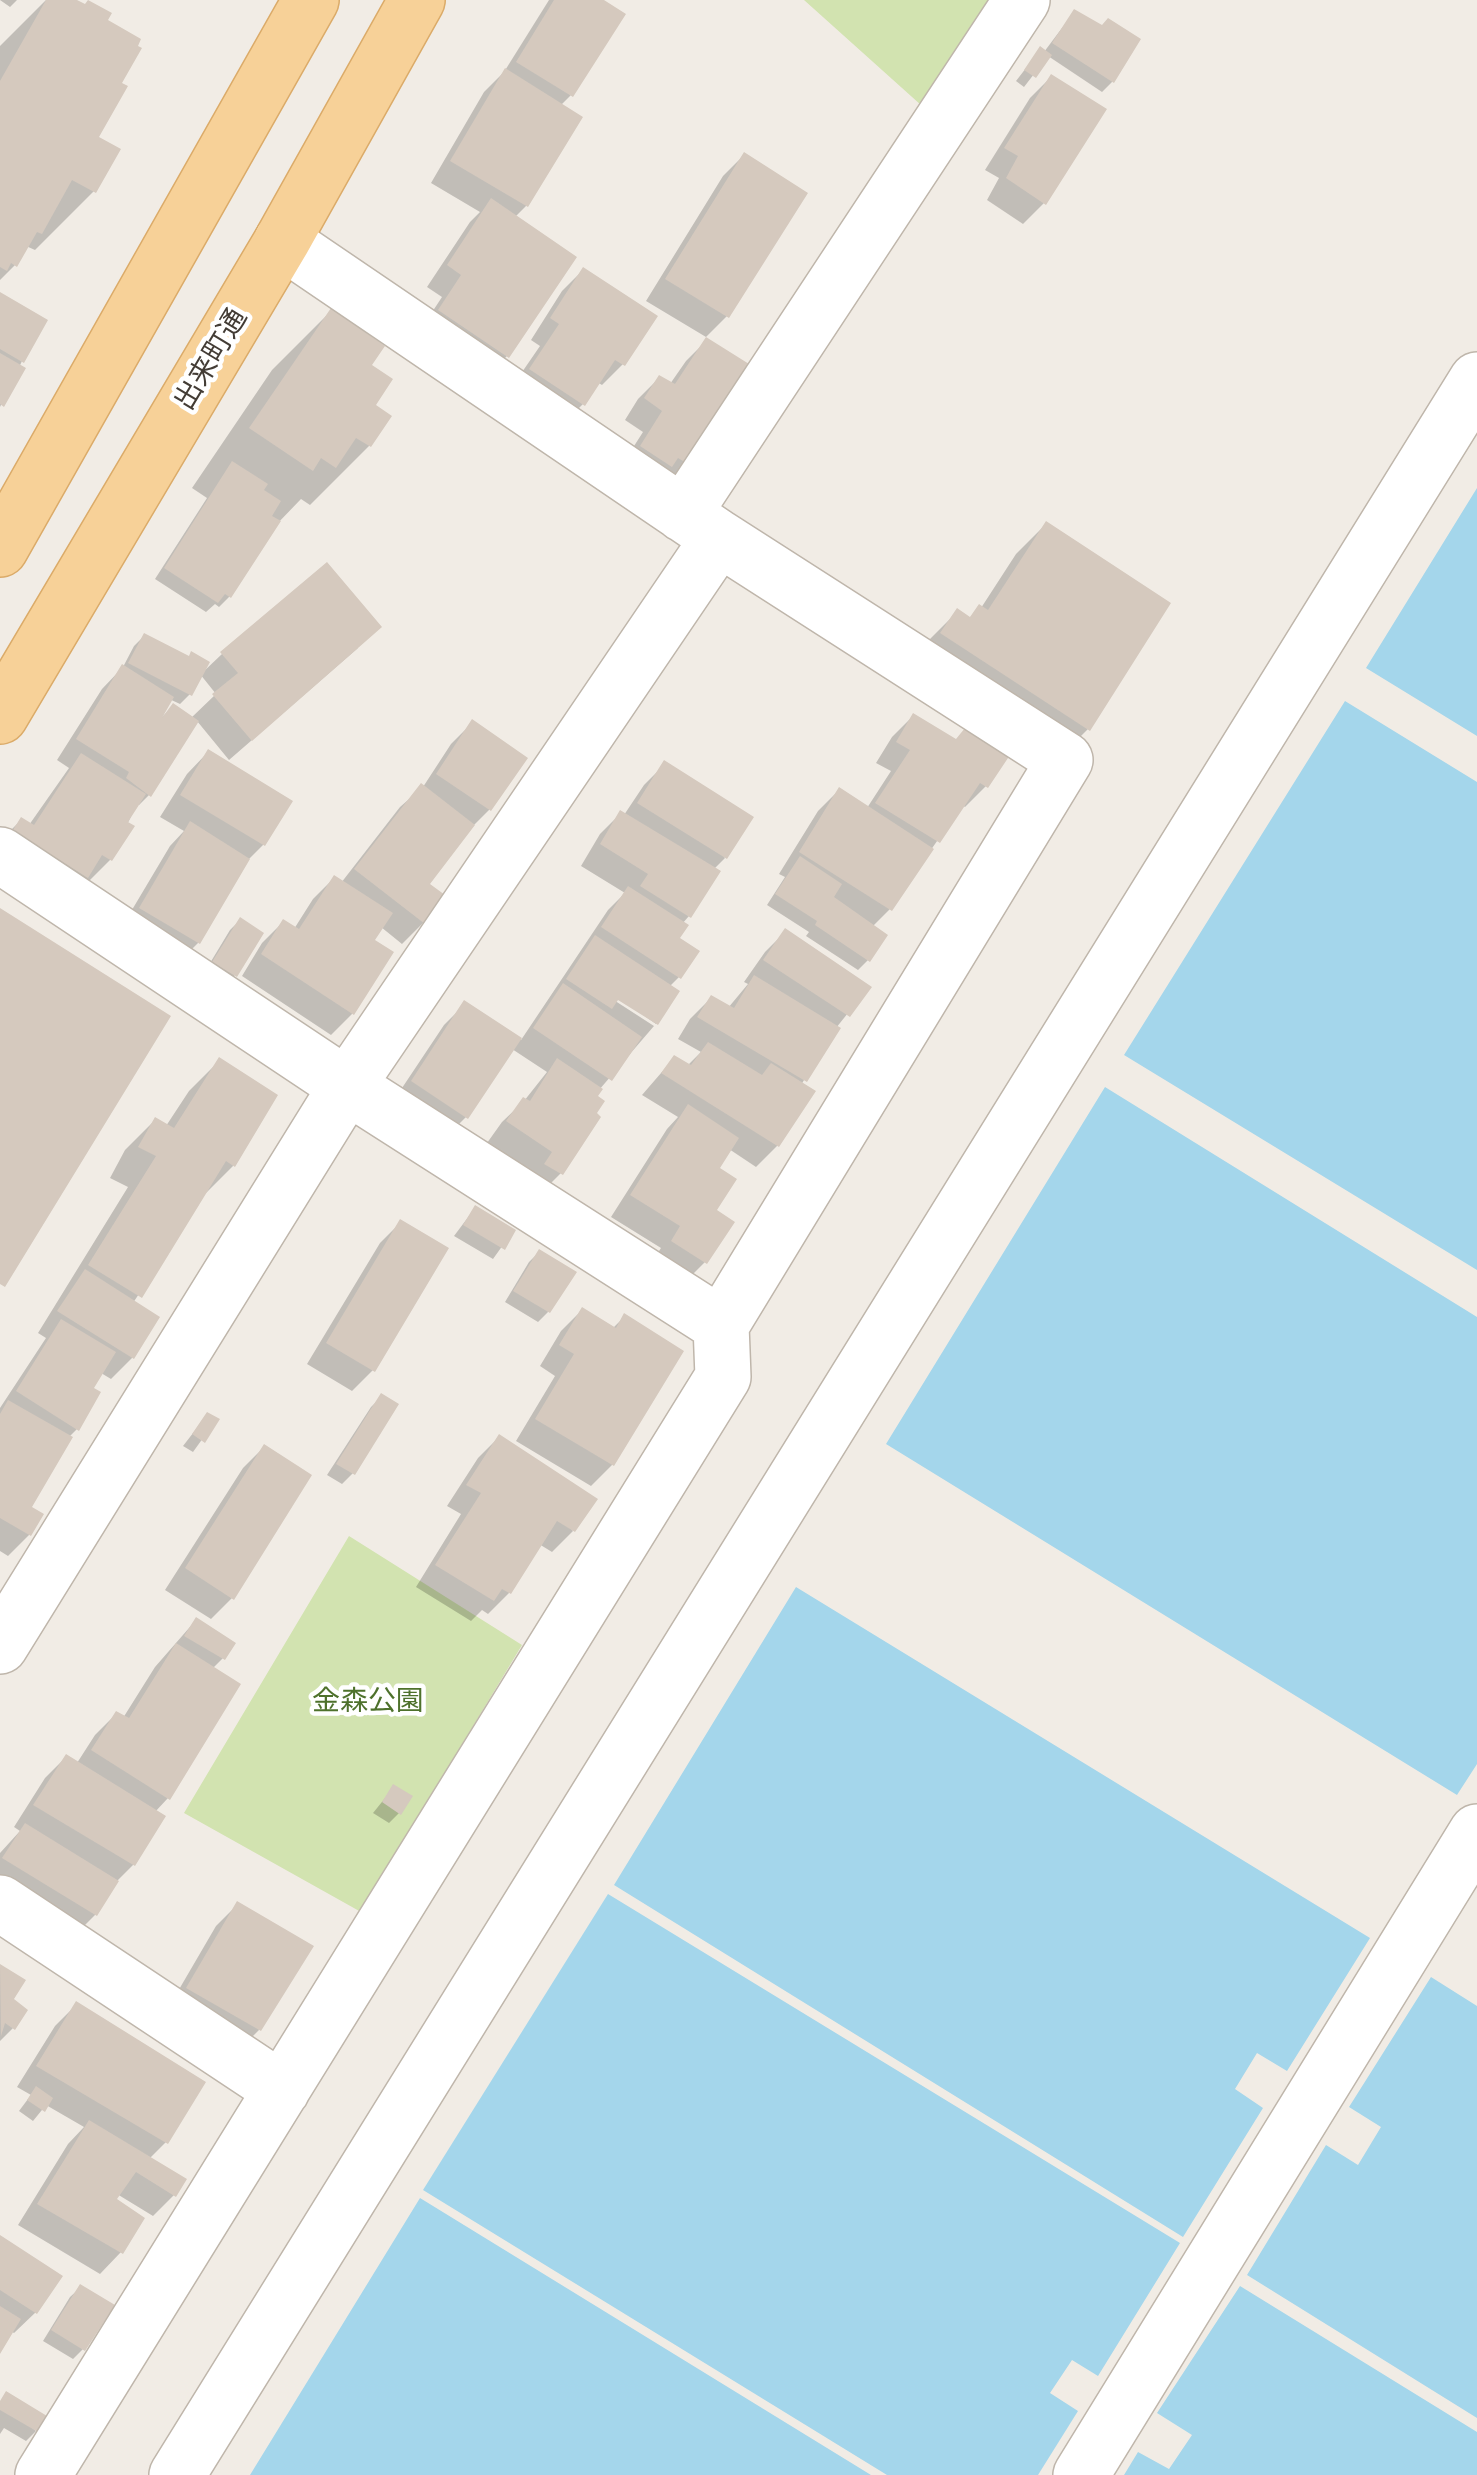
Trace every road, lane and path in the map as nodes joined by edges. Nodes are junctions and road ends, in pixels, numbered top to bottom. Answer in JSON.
{"nodes":[{"id":1,"x":311,"y":0,"type":"edge"},
{"id":2,"x":418,"y":0,"type":"edge"},
{"id":3,"x":1022,"y":0,"type":"edge"},
{"id":4,"x":282,"y":241,"type":"junction"},
{"id":5,"x":1477,"y":380,"type":"edge"},
{"id":6,"x":701,"y":526,"type":"junction"},
{"id":7,"x":0,"y":549,"type":"edge"},
{"id":8,"x":0,"y":716,"type":"edge"},
{"id":9,"x":0,"y":854,"type":"edge"},
{"id":10,"x":347,"y":1086,"type":"junction"},
{"id":11,"x":721,"y":1325,"type":"junction"},
{"id":12,"x":0,"y":1646,"type":"edge"},
{"id":13,"x":1477,"y":1832,"type":"edge"},
{"id":14,"x":0,"y":1902,"type":"edge"},
{"id":15,"x":282,"y":2090,"type":"junction"},
{"id":16,"x":43,"y":2475,"type":"edge"},
{"id":17,"x":177,"y":2475,"type":"edge"},
{"id":18,"x":1081,"y":2475,"type":"edge"}],
"edges":[{"from":1,"to":7,"type":"main road"},
{"from":2,"to":4,"type":"main road","name":"出来町通"},
{"from":3,"to":6,"type":"street"},
{"from":4,"to":6,"type":"street"},
{"from":4,"to":8,"type":"main road","name":"出来町通"},
{"from":5,"to":17,"type":"street"},
{"from":6,"to":10,"type":"street"},
{"from":6,"to":11,"type":"street"},
{"from":9,"to":10,"type":"street"},
{"from":10,"to":11,"type":"street"},
{"from":10,"to":12,"type":"street"},
{"from":11,"to":15,"type":"street"},
{"from":13,"to":18,"type":"street"},
{"from":14,"to":15,"type":"street"},
{"from":15,"to":16,"type":"street"}]}
